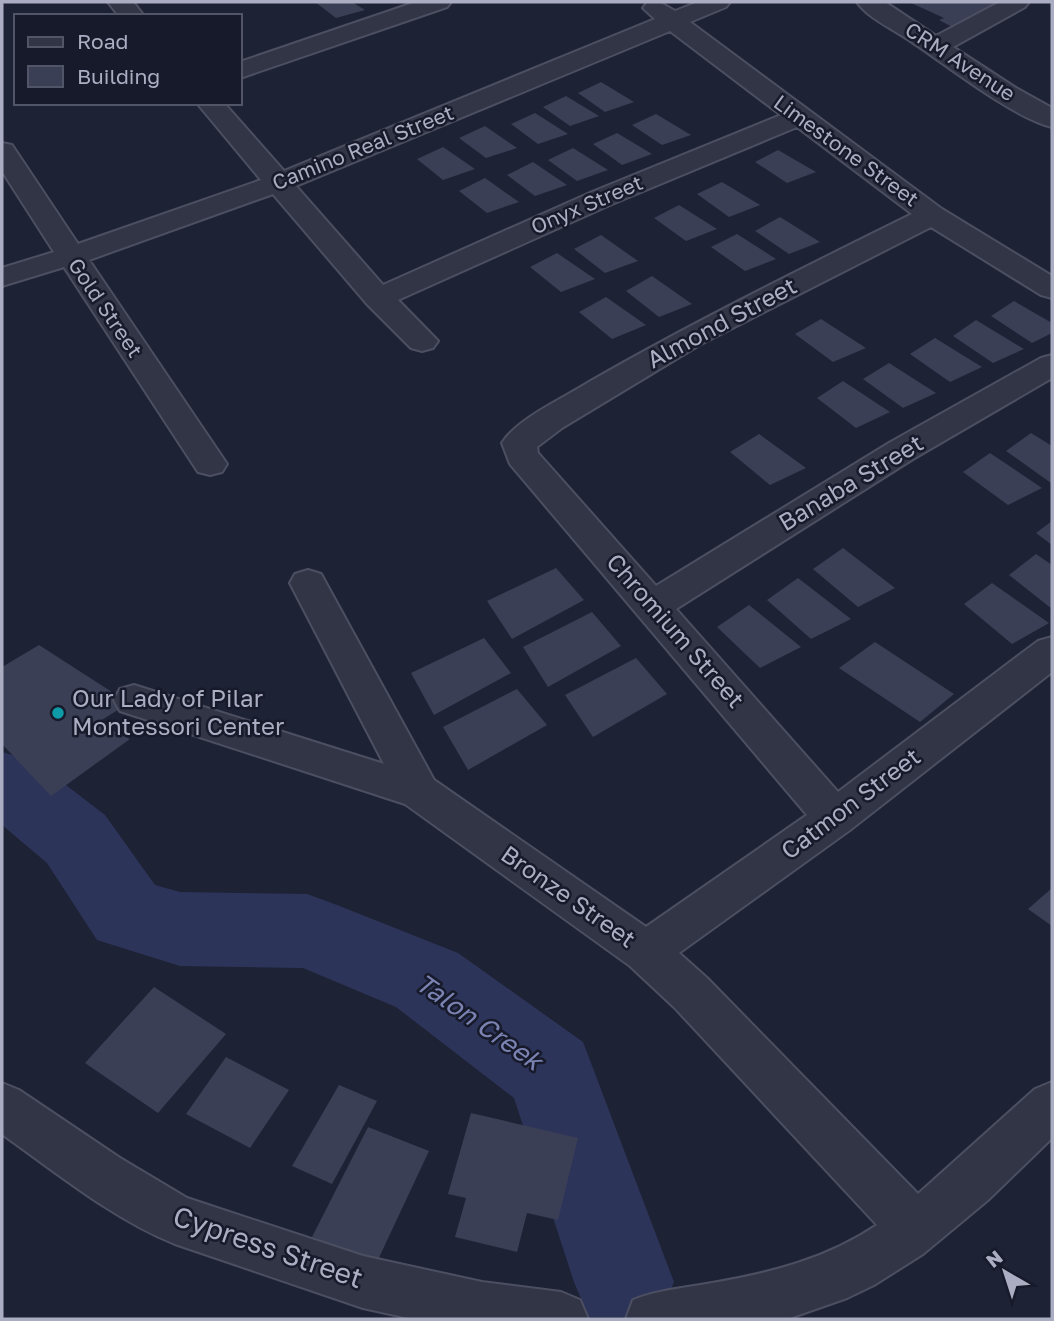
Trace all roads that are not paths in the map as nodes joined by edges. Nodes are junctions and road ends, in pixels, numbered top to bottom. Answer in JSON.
{"nodes":[{"id":1,"x":439,"y":2,"type":"edge"},
{"id":2,"x":648,"y":2,"type":"edge"},
{"id":3,"x":718,"y":2,"type":"edge"},
{"id":4,"x":869,"y":2,"type":"edge"},
{"id":5,"x":1017,"y":2,"type":"edge"},
{"id":6,"x":669,"y":21,"type":"junction"},
{"id":7,"x":934,"y":47,"type":"junction"},
{"id":8,"x":242,"y":69,"type":"edge"},
{"id":9,"x":212,"y":105,"type":"edge"},
{"id":10,"x":799,"y":117,"type":"junction"},
{"id":11,"x":1052,"y":119,"type":"edge"},
{"id":12,"x":2,"y":151,"type":"edge"},
{"id":13,"x":281,"y":182,"type":"junction"},
{"id":14,"x":932,"y":215,"type":"junction"},
{"id":15,"x":71,"y":256,"type":"junction"},
{"id":16,"x":2,"y":276,"type":"edge"},
{"id":17,"x":1052,"y":289,"type":"edge"},
{"id":18,"x":378,"y":298,"type":"junction"},
{"id":19,"x":422,"y":341,"type":"dead end"},
{"id":20,"x":1052,"y":365,"type":"edge"},
{"id":21,"x":519,"y":443,"type":"joint"},
{"id":22,"x":209,"y":464,"type":"dead end"},
{"id":23,"x":308,"y":583,"type":"dead end"},
{"id":24,"x":653,"y":605,"type":"junction"},
{"id":25,"x":1052,"y":651,"type":"edge"},
{"id":26,"x":134,"y":700,"type":"dead end"},
{"id":27,"x":419,"y":792,"type":"junction"},
{"id":28,"x":835,"y":818,"type":"junction"},
{"id":29,"x":646,"y":952,"type":"junction"},
{"id":30,"x":1052,"y":1105,"type":"edge"},
{"id":31,"x":2,"y":1106,"type":"edge"},
{"id":32,"x":915,"y":1228,"type":"junction"},
{"id":33,"x":479,"y":1314,"type":"edge"},
{"id":34,"x":561,"y":1319,"type":"edge"},
{"id":35,"x":652,"y":1319,"type":"edge"}],
"edges":[{"from":1,"to":8,"type":"street"},
{"from":2,"to":6,"type":"street","name":"Limestone Street"},
{"from":3,"to":6,"type":"street","name":"Camino Real Street"},
{"from":4,"to":7,"type":"street","name":"CRM Avenue"},
{"from":5,"to":7,"type":"street"},
{"from":6,"to":10,"type":"street","name":"Limestone Street"},
{"from":6,"to":13,"type":"street","name":"Camino Real Street"},
{"from":7,"to":11,"type":"street","name":"CRM Avenue"},
{"from":9,"to":13,"type":"street"},
{"from":10,"to":14,"type":"street","name":"Limestone Street"},
{"from":10,"to":18,"type":"street","name":"Onyx Street"},
{"from":12,"to":15,"type":"street","name":"Gold Street"},
{"from":13,"to":15,"type":"street","name":"Camino Real Street"},
{"from":13,"to":18,"type":"street"},
{"from":14,"to":17,"type":"street","name":"Limestone Street"},
{"from":14,"to":21,"type":"street","name":"Almond Street"},
{"from":15,"to":16,"type":"street","name":"Camino Real Street"},
{"from":15,"to":22,"type":"street","name":"Gold Street"},
{"from":18,"to":19,"type":"street"},
{"from":20,"to":24,"type":"street","name":"Banaba Street"},
{"from":21,"to":24,"type":"street","name":"Chromium Street"},
{"from":23,"to":27,"type":"street"},
{"from":24,"to":28,"type":"street","name":"Chromium Street"},
{"from":25,"to":28,"type":"street","name":"Catmon Street"},
{"from":26,"to":27,"type":"street","name":"Bronze Street"},
{"from":27,"to":29,"type":"street","name":"Bronze Street"},
{"from":28,"to":29,"type":"street","name":"Catmon Street"},
{"from":29,"to":32,"type":"street","name":"Bronze Street"},
{"from":30,"to":32,"type":"street"},
{"from":31,"to":33,"type":"street","name":"Cypress Street"},
{"from":32,"to":35,"type":"street"},
{"from":33,"to":34,"type":"street","name":"Cypress Street"}]}
